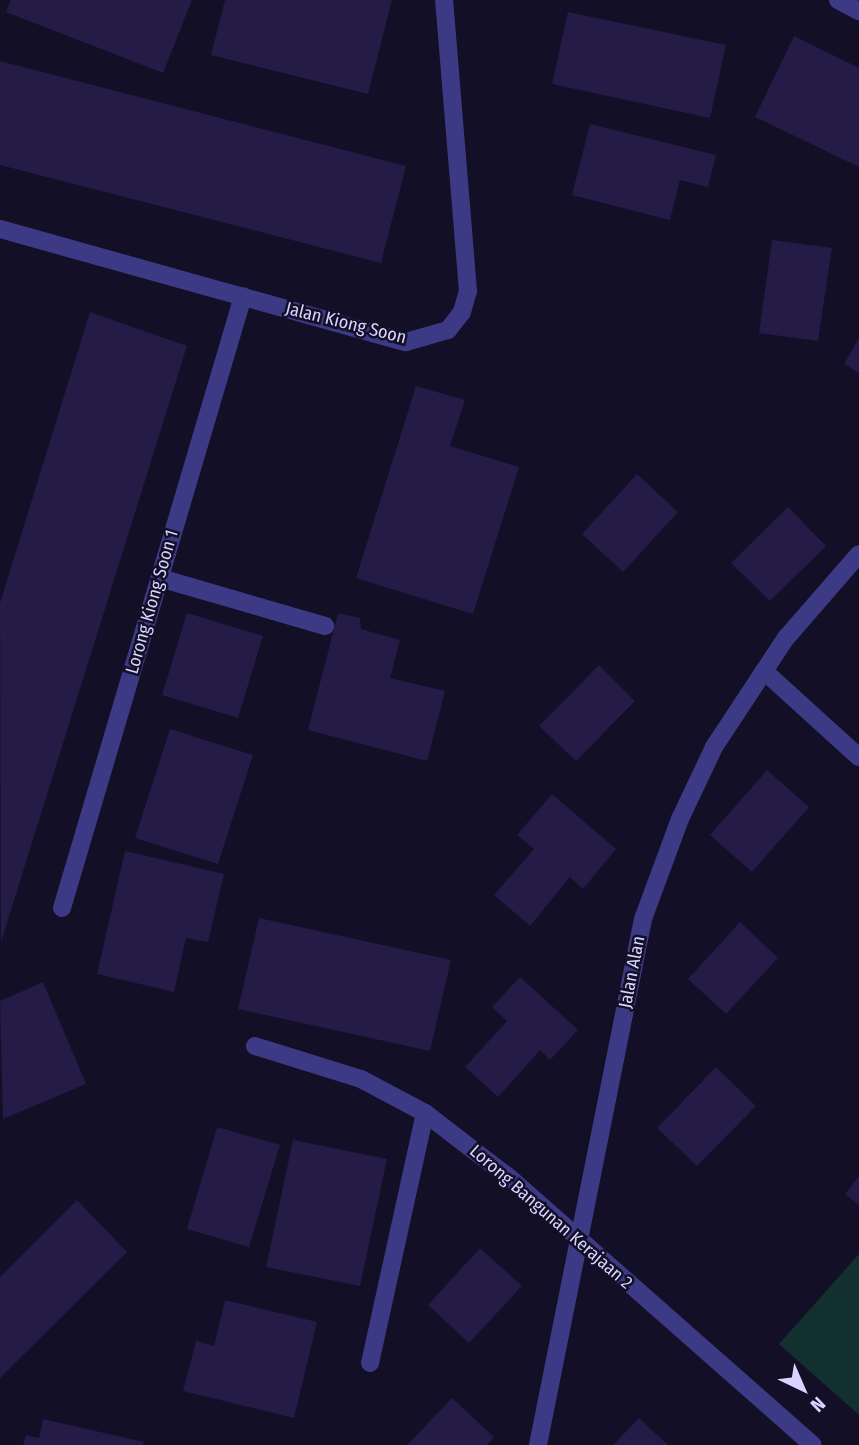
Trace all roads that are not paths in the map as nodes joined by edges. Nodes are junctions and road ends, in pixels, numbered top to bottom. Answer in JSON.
{"nodes":[{"id":1,"x":444,"y":0,"type":"edge"},
{"id":2,"x":838,"y":0,"type":"edge"},
{"id":3,"x":859,"y":11,"type":"edge"},
{"id":4,"x":0,"y":229,"type":"edge"},
{"id":5,"x":243,"y":296,"type":"junction"},
{"id":6,"x":859,"y":554,"type":"edge"},
{"id":7,"x":160,"y":578,"type":"junction"},
{"id":8,"x":325,"y":626,"type":"dead end"},
{"id":9,"x":764,"y":671,"type":"junction"},
{"id":10,"x":859,"y":757,"type":"edge"},
{"id":11,"x":62,"y":908,"type":"dead end"},
{"id":12,"x":255,"y":1046,"type":"dead end"},
{"id":13,"x":425,"y":1112,"type":"junction"},
{"id":14,"x":578,"y":1238,"type":"junction"},
{"id":15,"x":370,"y":1363,"type":"dead end"},
{"id":16,"x":538,"y":1445,"type":"edge"},
{"id":17,"x":813,"y":1445,"type":"edge"}],
"edges":[{"from":1,"to":5,"type":"street","name":"Jalan Kiong Soon"},
{"from":2,"to":3,"type":"street"},
{"from":4,"to":5,"type":"street","name":"Jalan Kiong Soon"},
{"from":5,"to":7,"type":"street","name":"Lorong Kiong Soon 1"},
{"from":6,"to":9,"type":"street","name":"Jalan Alan"},
{"from":7,"to":8,"type":"street"},
{"from":7,"to":11,"type":"street","name":"Lorong Kiong Soon 1"},
{"from":9,"to":10,"type":"street"},
{"from":9,"to":14,"type":"street","name":"Jalan Alan"},
{"from":12,"to":13,"type":"street","name":"Lorong Bangunan Kerajaan 2"},
{"from":13,"to":14,"type":"street","name":"Lorong Bangunan Kerajaan 2"},
{"from":13,"to":15,"type":"street"},
{"from":14,"to":16,"type":"street","name":"Jalan Alan"},
{"from":14,"to":17,"type":"street","name":"Lorong Bangunan Kerajaan 2"}]}
